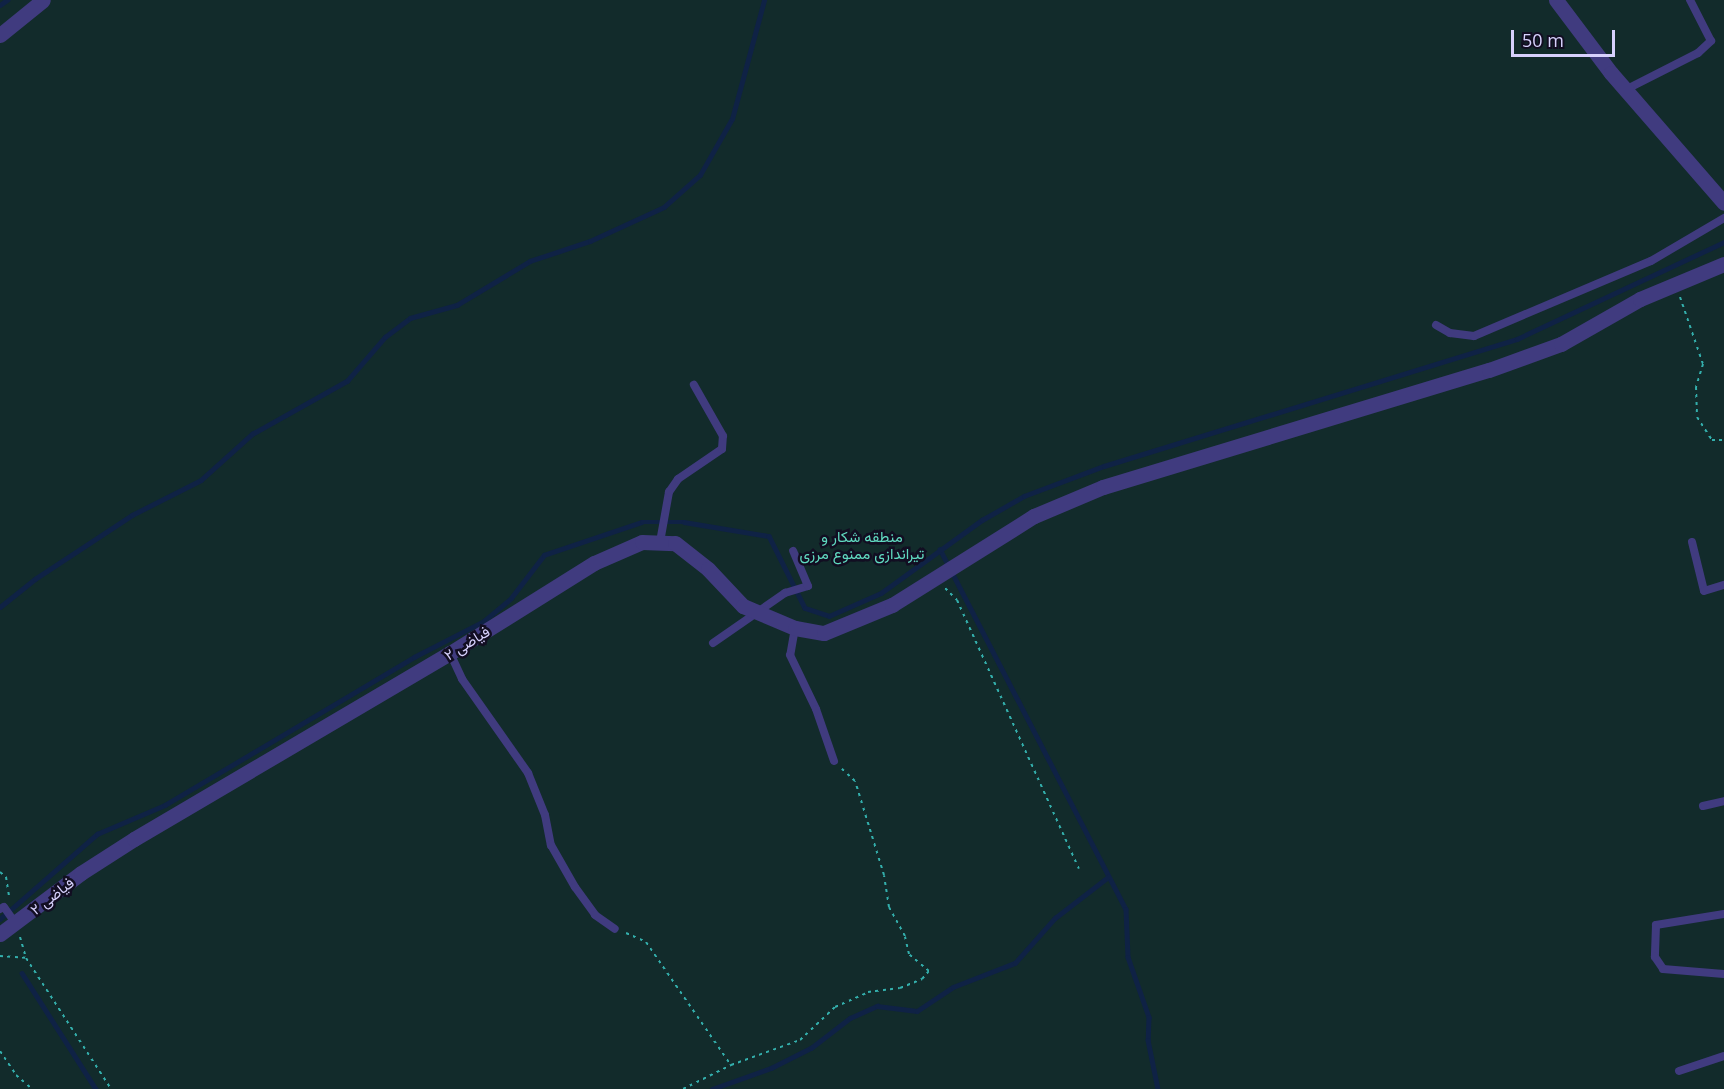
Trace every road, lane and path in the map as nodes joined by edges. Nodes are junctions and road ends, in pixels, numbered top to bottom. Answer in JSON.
{"nodes":[{"id":1,"x":43,"y":0,"type":"edge"},
{"id":2,"x":1556,"y":0,"type":"edge"},
{"id":3,"x":1690,"y":0,"type":"edge"},
{"id":4,"x":0,"y":35,"type":"edge"},
{"id":5,"x":1625,"y":90,"type":"junction"},
{"id":6,"x":1724,"y":203,"type":"edge"},
{"id":7,"x":1724,"y":218,"type":"edge"},
{"id":8,"x":1724,"y":264,"type":"edge"},
{"id":9,"x":1677,"y":286,"type":"junction"},
{"id":10,"x":1436,"y":325,"type":"dead end"},
{"id":11,"x":694,"y":385,"type":"dead end"},
{"id":12,"x":1724,"y":440,"type":"edge"},
{"id":13,"x":662,"y":535,"type":"junction"},
{"id":14,"x":1692,"y":542,"type":"dead end"},
{"id":15,"x":793,"y":550,"type":"dead end"},
{"id":16,"x":942,"y":576,"type":"junction"},
{"id":17,"x":1724,"y":585,"type":"edge"},
{"id":18,"x":759,"y":613,"type":"junction"},
{"id":19,"x":795,"y":628,"type":"junction"},
{"id":20,"x":713,"y":643,"type":"dead end"},
{"id":21,"x":450,"y":653,"type":"junction"},
{"id":22,"x":834,"y":761,"type":"joint"},
{"id":23,"x":1724,"y":801,"type":"edge"},
{"id":24,"x":1703,"y":806,"type":"dead end"},
{"id":25,"x":1079,"y":869,"type":"dead end"},
{"id":26,"x":0,"y":872,"type":"edge"},
{"id":27,"x":3,"y":909,"type":"edge"},
{"id":28,"x":1724,"y":914,"type":"edge"},
{"id":29,"x":14,"y":922,"type":"junction"},
{"id":30,"x":615,"y":929,"type":"joint"},
{"id":31,"x":0,"y":934,"type":"edge"},
{"id":32,"x":0,"y":956,"type":"edge"},
{"id":33,"x":26,"y":958,"type":"junction"},
{"id":34,"x":1724,"y":974,"type":"edge"},
{"id":35,"x":0,"y":1051,"type":"edge"},
{"id":36,"x":1724,"y":1056,"type":"edge"},
{"id":37,"x":731,"y":1065,"type":"junction"},
{"id":38,"x":1678,"y":1071,"type":"dead end"},
{"id":39,"x":32,"y":1089,"type":"edge"},
{"id":40,"x":111,"y":1089,"type":"edge"},
{"id":41,"x":683,"y":1089,"type":"edge"}],
"edges":[{"from":1,"to":4,"type":"street"},
{"from":2,"to":5,"type":"street"},
{"from":3,"to":5,"type":"lane"},
{"from":5,"to":6,"type":"street"},
{"from":7,"to":10,"type":"lane"},
{"from":8,"to":9,"type":"street"},
{"from":9,"to":12,"type":"path"},
{"from":9,"to":16,"type":"street"},
{"from":11,"to":13,"type":"lane"},
{"from":13,"to":18,"type":"street"},
{"from":13,"to":21,"type":"street","name":"فیاضی ۲"},
{"from":14,"to":17,"type":"lane"},
{"from":15,"to":18,"type":"lane"},
{"from":16,"to":19,"type":"street"},
{"from":16,"to":25,"type":"path"},
{"from":18,"to":19,"type":"street"},
{"from":18,"to":20,"type":"lane"},
{"from":19,"to":22,"type":"lane"},
{"from":21,"to":29,"type":"street","name":"فیاضی ۲"},
{"from":21,"to":30,"type":"lane"},
{"from":22,"to":37,"type":"path"},
{"from":23,"to":24,"type":"lane"},
{"from":26,"to":27,"type":"path"},
{"from":27,"to":29,"type":"lane"},
{"from":28,"to":34,"type":"lane"},
{"from":29,"to":31,"type":"street","name":"فیاضی ۲"},
{"from":29,"to":33,"type":"path"},
{"from":30,"to":37,"type":"path"},
{"from":32,"to":33,"type":"path"},
{"from":33,"to":40,"type":"path"},
{"from":35,"to":39,"type":"path"},
{"from":36,"to":38,"type":"lane"},
{"from":37,"to":41,"type":"path"}]}
